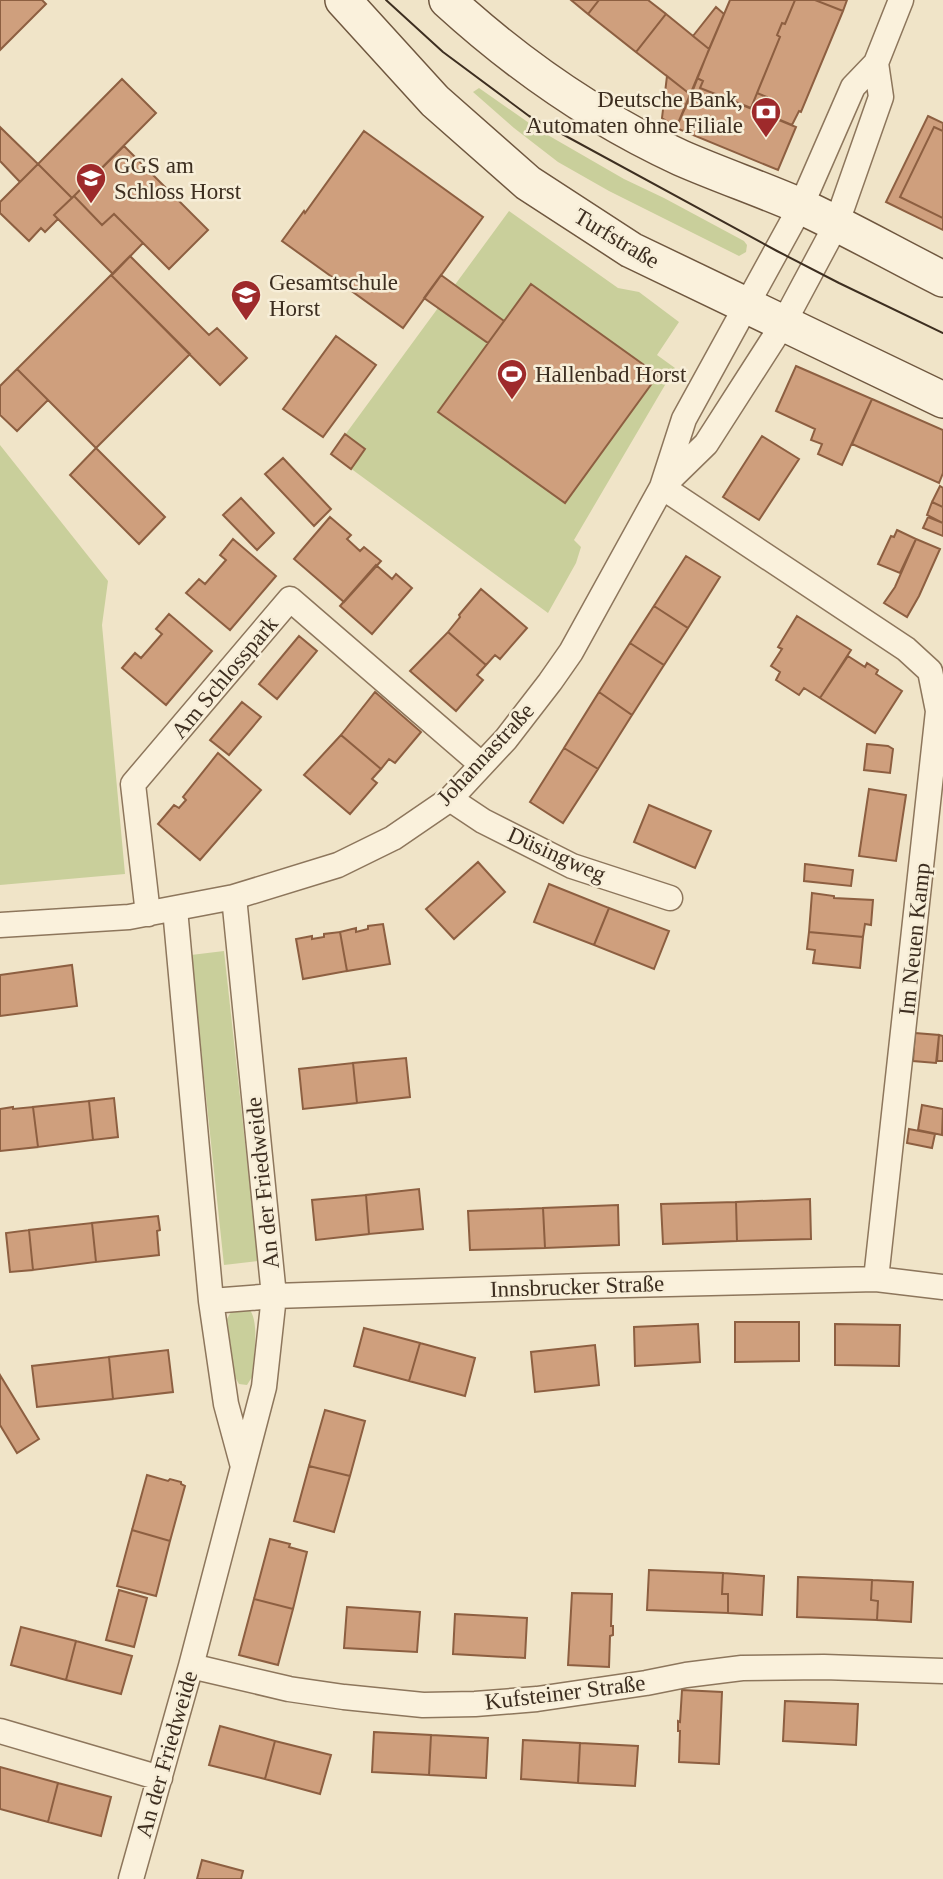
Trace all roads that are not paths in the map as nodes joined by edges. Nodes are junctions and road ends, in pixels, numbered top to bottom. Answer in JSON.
{"nodes":[{"id":1,"x":343,"y":0,"type":"edge"},
{"id":2,"x":447,"y":0,"type":"edge"},
{"id":3,"x":901,"y":0,"type":"edge"},
{"id":4,"x":876,"y":62,"type":"junction"},
{"id":5,"x":801,"y":206,"type":"junction"},
{"id":6,"x":836,"y":225,"type":"junction"},
{"id":7,"x":943,"y":279,"type":"edge"},
{"id":8,"x":746,"y":306,"type":"junction"},
{"id":9,"x":783,"y":324,"type":"junction"},
{"id":10,"x":943,"y":400,"type":"edge"},
{"id":11,"x":662,"y":487,"type":"junction"},
{"id":12,"x":481,"y":764,"type":"junction"},
{"id":13,"x":450,"y":799,"type":"junction"},
{"id":14,"x":234,"y":897,"type":"junction"},
{"id":15,"x":670,"y":898,"type":"dead end"},
{"id":16,"x":175,"y":909,"type":"junction"},
{"id":17,"x":148,"y":914,"type":"junction"},
{"id":18,"x":0,"y":925,"type":"edge"},
{"id":19,"x":876,"y":1279,"type":"junction"},
{"id":20,"x":943,"y":1287,"type":"edge"},
{"id":21,"x":274,"y":1296,"type":"junction"},
{"id":22,"x":211,"y":1301,"type":"junction"},
{"id":23,"x":243,"y":1466,"type":"junction"},
{"id":24,"x":191,"y":1666,"type":"junction"},
{"id":25,"x":943,"y":1671,"type":"edge"},
{"id":26,"x":0,"y":1731,"type":"edge"},
{"id":27,"x":160,"y":1778,"type":"junction"},
{"id":28,"x":131,"y":1879,"type":"edge"}],
"edges":[{"from":1,"to":8,"type":"main road","name":"Turfstraße"},
{"from":2,"to":5,"type":"main road"},
{"from":3,"to":4,"type":"street"},
{"from":4,"to":5,"type":"street","name":"Johannastraße"},
{"from":4,"to":6,"type":"street","name":"Johannastraße"},
{"from":5,"to":6,"type":"main road"},
{"from":5,"to":8,"type":"street","name":"Johannastraße"},
{"from":6,"to":7,"type":"main road"},
{"from":6,"to":9,"type":"street","name":"Johannastraße"},
{"from":8,"to":9,"type":"main road","name":"Turfstraße"},
{"from":8,"to":11,"type":"street","name":"Johannastraße"},
{"from":9,"to":10,"type":"main road","name":"Turfstraße"},
{"from":9,"to":11,"type":"street","name":"Johannastraße"},
{"from":11,"to":12,"type":"street","name":"Johannastraße"},
{"from":11,"to":19,"type":"street","name":"Im Neuen Kamp"},
{"from":12,"to":13,"type":"street","name":"Johannastraße"},
{"from":12,"to":17,"type":"street","name":"Am Schlosspark"},
{"from":13,"to":14,"type":"street","name":"Johannastraße"},
{"from":13,"to":15,"type":"street","name":"Düsingweg"},
{"from":14,"to":16,"type":"street","name":"Johannastraße"},
{"from":14,"to":21,"type":"street","name":"An der Friedweide"},
{"from":16,"to":17,"type":"street","name":"Johannastraße"},
{"from":16,"to":22,"type":"street","name":"An der Friedweide"},
{"from":17,"to":18,"type":"street","name":"Johannastraße"},
{"from":19,"to":20,"type":"street","name":"Innsbrucker Straße"},
{"from":19,"to":21,"type":"street","name":"Innsbrucker Straße"},
{"from":21,"to":22,"type":"street","name":"Innsbrucker Straße"},
{"from":21,"to":23,"type":"street","name":"An der Friedweide"},
{"from":22,"to":23,"type":"street","name":"An der Friedweide"},
{"from":23,"to":24,"type":"street","name":"An der Friedweide"},
{"from":24,"to":25,"type":"street","name":"Kufsteiner Straße"},
{"from":24,"to":27,"type":"street","name":"An der Friedweide"},
{"from":26,"to":27,"type":"street"},
{"from":27,"to":28,"type":"street","name":"An der Friedweide"}]}
